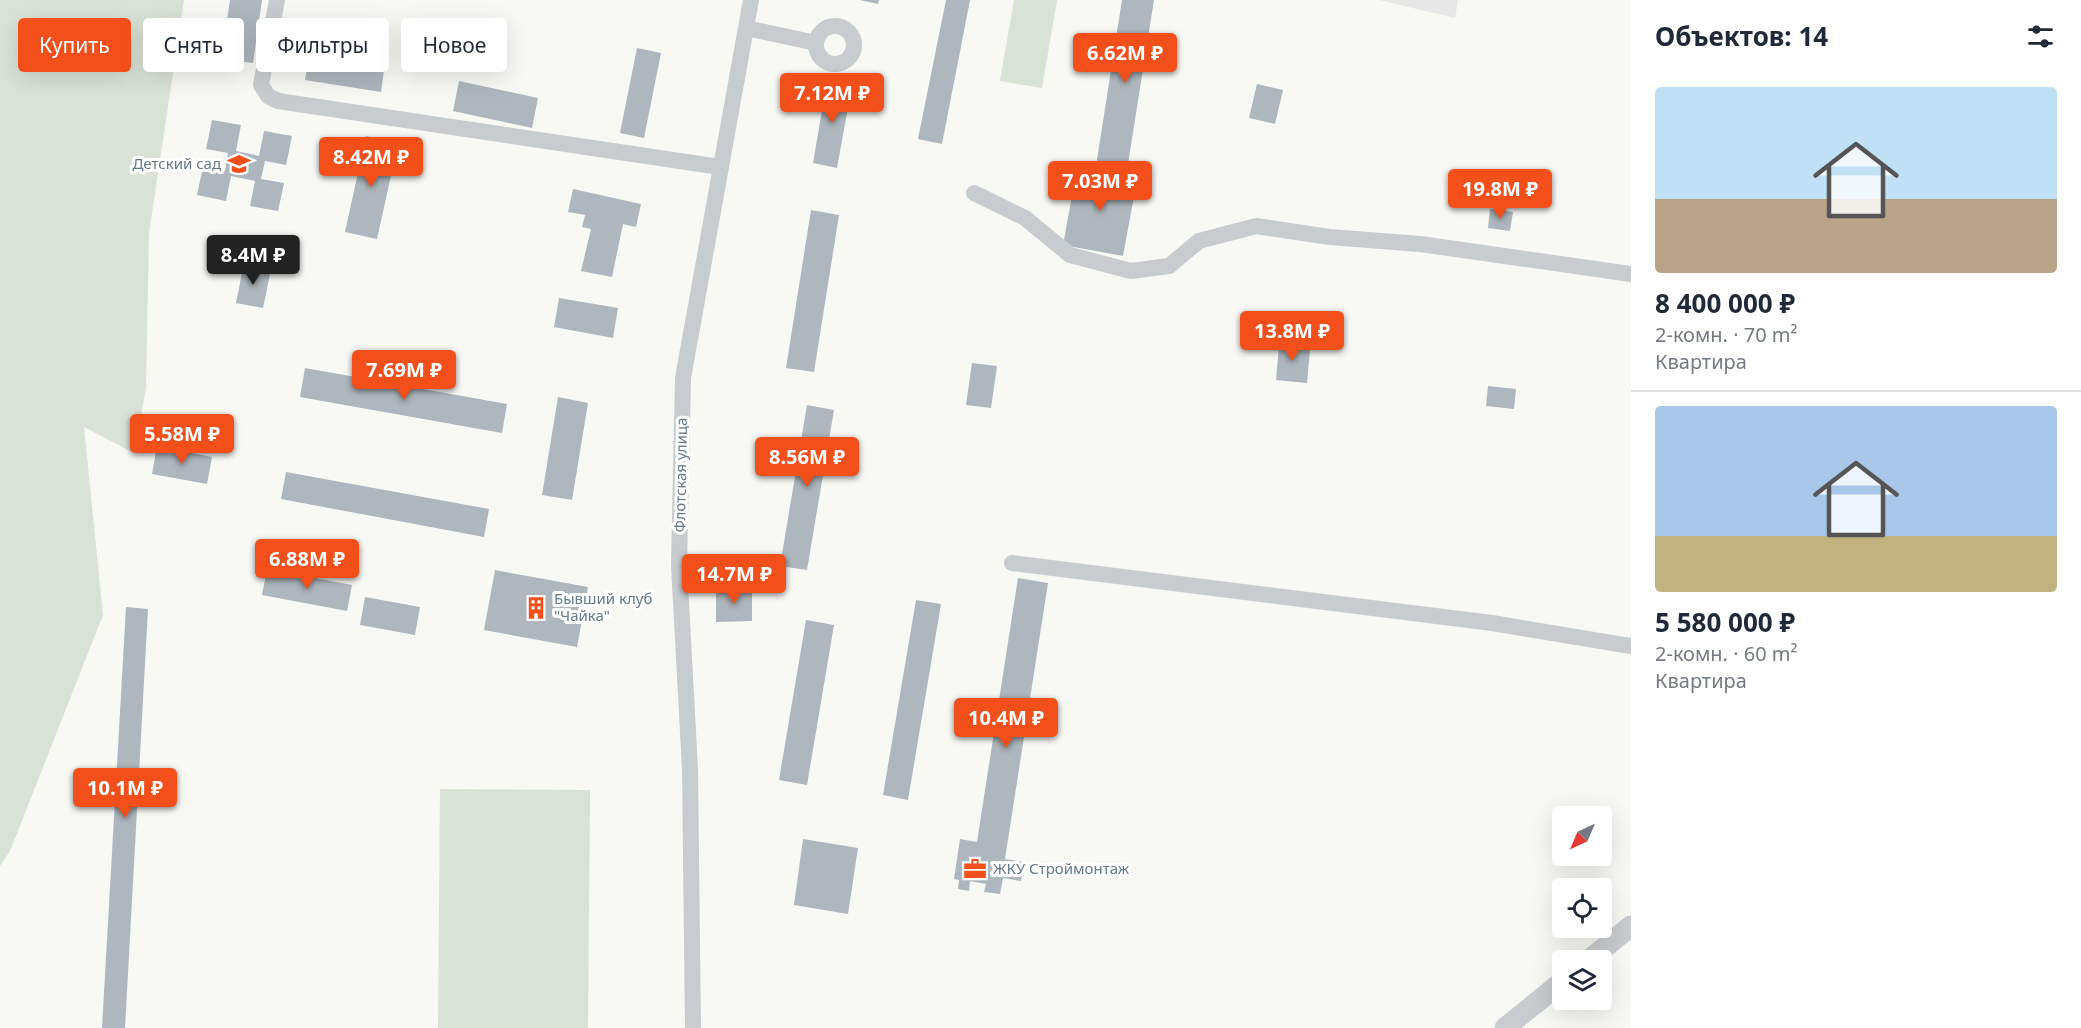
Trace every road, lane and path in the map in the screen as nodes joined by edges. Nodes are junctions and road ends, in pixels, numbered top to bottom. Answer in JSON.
{"nodes":[{"id":1,"x":277,"y":0,"type":"edge"},
{"id":2,"x":751,"y":0,"type":"edge"},
{"id":3,"x":746,"y":28,"type":"junction"},
{"id":4,"x":816,"y":43,"type":"dead end"},
{"id":5,"x":720,"y":167,"type":"junction"},
{"id":6,"x":974,"y":193,"type":"dead end"},
{"id":7,"x":1631,"y":274,"type":"edge"},
{"id":8,"x":1012,"y":563,"type":"dead end"},
{"id":9,"x":1631,"y":646,"type":"edge"},
{"id":10,"x":1630,"y":927,"type":"edge"},
{"id":11,"x":1601,"y":950,"type":"edge"},
{"id":12,"x":1552,"y":990,"type":"edge"},
{"id":13,"x":693,"y":1028,"type":"edge"},
{"id":14,"x":1505,"y":1028,"type":"edge"}],
"edges":[{"from":1,"to":5,"type":"street"},
{"from":2,"to":3,"type":"street","name":"Флотская улица"},
{"from":3,"to":4,"type":"street"},
{"from":3,"to":5,"type":"street","name":"Флотская улица"},
{"from":5,"to":13,"type":"street","name":"Флотская улица"},
{"from":6,"to":7,"type":"street"},
{"from":8,"to":9,"type":"street"},
{"from":10,"to":11,"type":"street"},
{"from":12,"to":14,"type":"street"}]}
